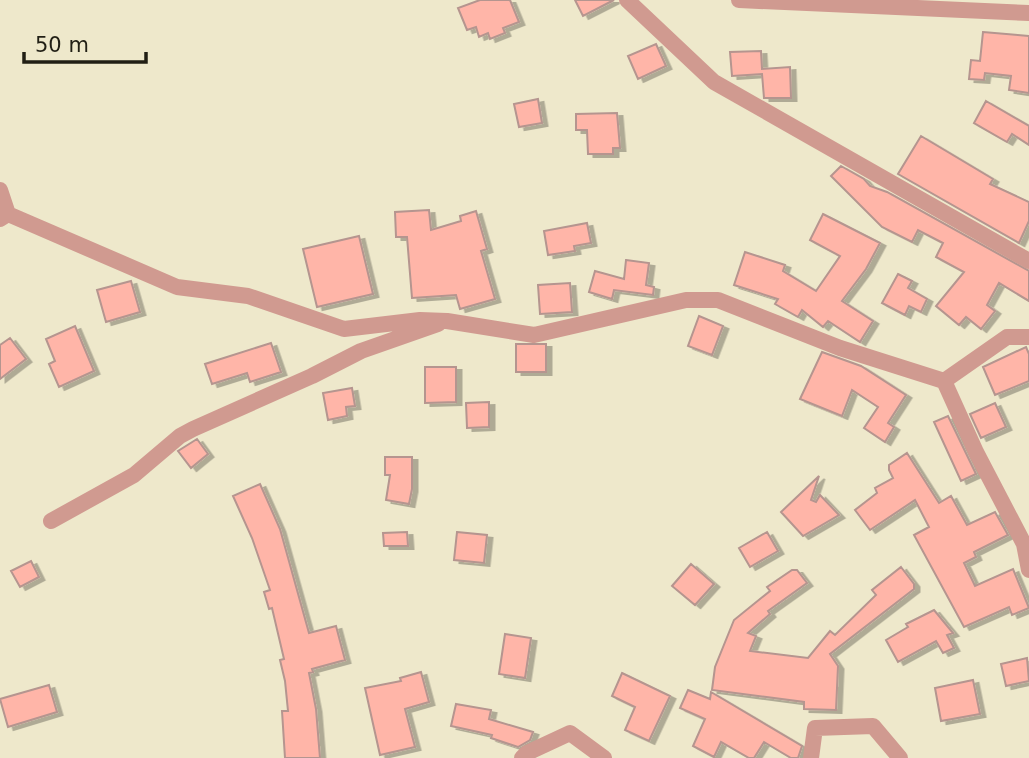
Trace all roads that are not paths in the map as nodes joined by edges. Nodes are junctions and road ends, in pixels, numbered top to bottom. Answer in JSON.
{"nodes":[{"id":1,"x":628,"y":0,"type":"edge"},
{"id":2,"x":739,"y":0,"type":"edge"},
{"id":3,"x":1029,"y":13,"type":"edge"},
{"id":4,"x":0,"y":190,"type":"edge"},
{"id":5,"x":4,"y":216,"type":"edge"},
{"id":6,"x":1029,"y":261,"type":"edge"},
{"id":7,"x":447,"y":321,"type":"junction"},
{"id":8,"x":1029,"y":337,"type":"edge"},
{"id":9,"x":944,"y":381,"type":"junction"},
{"id":10,"x":51,"y":521,"type":"dead end"},
{"id":11,"x":1029,"y":570,"type":"edge"},
{"id":12,"x":522,"y":758,"type":"edge"},
{"id":13,"x":604,"y":758,"type":"edge"},
{"id":14,"x":811,"y":758,"type":"edge"},
{"id":15,"x":900,"y":758,"type":"edge"}],
"edges":[{"from":1,"to":6,"type":"street"},
{"from":2,"to":3,"type":"street"},
{"from":4,"to":5,"type":"street"},
{"from":5,"to":7,"type":"street"},
{"from":7,"to":9,"type":"street"},
{"from":7,"to":10,"type":"street"},
{"from":8,"to":9,"type":"street"},
{"from":9,"to":11,"type":"street"},
{"from":12,"to":13,"type":"street"},
{"from":14,"to":15,"type":"street"}]}
